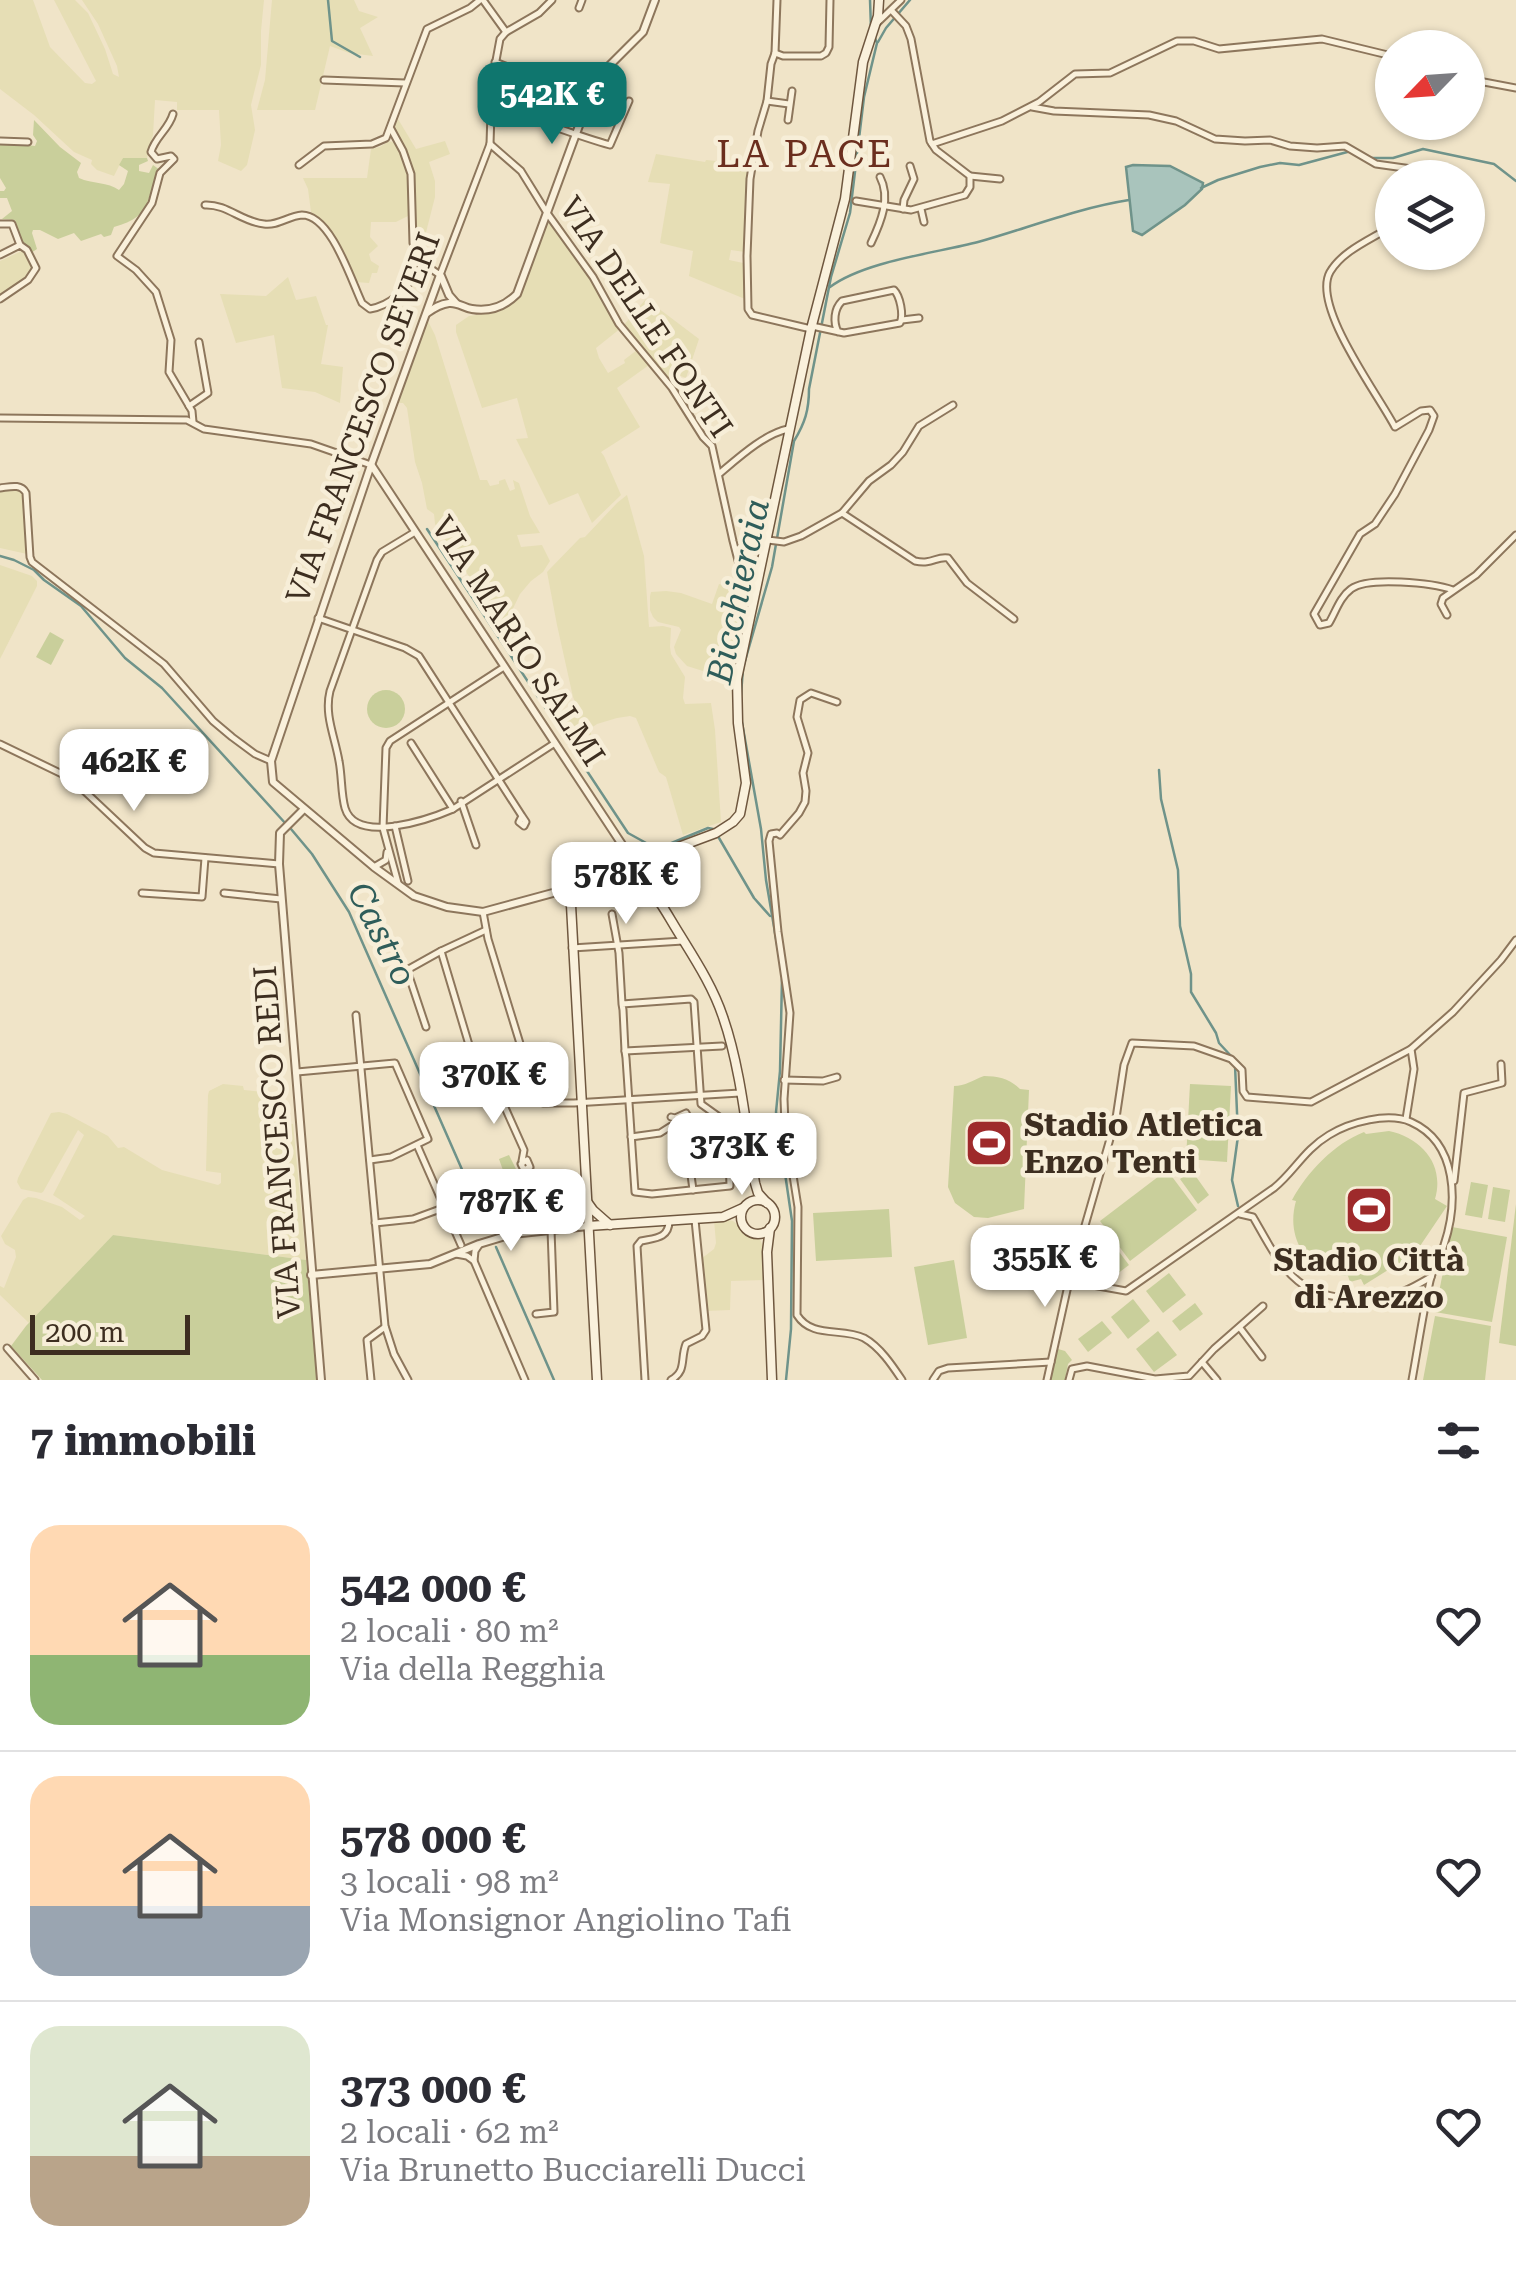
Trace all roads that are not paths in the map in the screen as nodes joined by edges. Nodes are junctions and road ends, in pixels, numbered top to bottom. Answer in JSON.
{"nodes":[{"id":1,"x":481,"y":0,"type":"edge"},
{"id":2,"x":552,"y":0,"type":"edge"},
{"id":3,"x":582,"y":0,"type":"edge"},
{"id":4,"x":655,"y":0,"type":"edge"},
{"id":5,"x":777,"y":0,"type":"edge"},
{"id":6,"x":830,"y":0,"type":"edge"},
{"id":7,"x":879,"y":0,"type":"edge"},
{"id":8,"x":901,"y":0,"type":"edge"},
{"id":9,"x":579,"y":8,"type":"dead end"},
{"id":10,"x":893,"y":12,"type":"junction"},
{"id":11,"x":875,"y":24,"type":"junction"},
{"id":12,"x":506,"y":32,"type":"junction"},
{"id":13,"x":775,"y":52,"type":"junction"},
{"id":14,"x":1375,"y":52,"type":"edge"},
{"id":15,"x":495,"y":62,"type":"junction"},
{"id":16,"x":324,"y":80,"type":"dead end"},
{"id":17,"x":1485,"y":82,"type":"edge"},
{"id":18,"x":406,"y":84,"type":"junction"},
{"id":19,"x":1516,"y":88,"type":"edge"},
{"id":20,"x":792,"y":92,"type":"dead end"},
{"id":21,"x":592,"y":98,"type":"junction"},
{"id":22,"x":629,"y":101,"type":"dead end"},
{"id":23,"x":768,"y":101,"type":"junction"},
{"id":24,"x":790,"y":104,"type":"junction"},
{"id":25,"x":490,"y":107,"type":"junction"},
{"id":26,"x":1030,"y":107,"type":"junction"},
{"id":27,"x":173,"y":114,"type":"dead end"},
{"id":28,"x":788,"y":120,"type":"dead end"},
{"id":29,"x":391,"y":129,"type":"junction"},
{"id":30,"x":575,"y":136,"type":"junction"},
{"id":31,"x":0,"y":141,"type":"edge"},
{"id":32,"x":28,"y":142,"type":"dead end"},
{"id":33,"x":490,"y":144,"type":"junction"},
{"id":34,"x":932,"y":144,"type":"junction"},
{"id":35,"x":1375,"y":163,"type":"edge"},
{"id":36,"x":299,"y":165,"type":"dead end"},
{"id":37,"x":910,"y":166,"type":"dead end"},
{"id":38,"x":970,"y":176,"type":"junction"},
{"id":39,"x":880,"y":177,"type":"dead end"},
{"id":40,"x":1000,"y":179,"type":"dead end"},
{"id":41,"x":856,"y":201,"type":"dead end"},
{"id":42,"x":205,"y":205,"type":"dead end"},
{"id":43,"x":884,"y":206,"type":"junction"},
{"id":44,"x":903,"y":209,"type":"junction"},
{"id":45,"x":921,"y":209,"type":"junction"},
{"id":46,"x":547,"y":213,"type":"junction"},
{"id":47,"x":924,"y":222,"type":"dead end"},
{"id":48,"x":0,"y":224,"type":"edge"},
{"id":49,"x":1375,"y":236,"type":"edge"},
{"id":50,"x":871,"y":243,"type":"dead end"},
{"id":51,"x":20,"y":245,"type":"junction"},
{"id":52,"x":0,"y":255,"type":"edge"},
{"id":53,"x":424,"y":264,"type":"junction"},
{"id":54,"x":440,"y":275,"type":"junction"},
{"id":55,"x":433,"y":293,"type":"junction"},
{"id":56,"x":448,"y":299,"type":"junction"},
{"id":57,"x":0,"y":300,"type":"edge"},
{"id":58,"x":425,"y":314,"type":"junction"},
{"id":59,"x":919,"y":318,"type":"dead end"},
{"id":60,"x":902,"y":320,"type":"junction"},
{"id":61,"x":812,"y":328,"type":"junction"},
{"id":62,"x":838,"y":332,"type":"junction"},
{"id":63,"x":199,"y":342,"type":"dead end"},
{"id":64,"x":953,"y":405,"type":"dead end"},
{"id":65,"x":189,"y":406,"type":"junction"},
{"id":66,"x":0,"y":418,"type":"edge"},
{"id":67,"x":193,"y":422,"type":"junction"},
{"id":68,"x":791,"y":429,"type":"junction"},
{"id":69,"x":371,"y":465,"type":"junction"},
{"id":70,"x":717,"y":476,"type":"junction"},
{"id":71,"x":0,"y":488,"type":"edge"},
{"id":72,"x":842,"y":513,"type":"junction"},
{"id":73,"x":416,"y":531,"type":"junction"},
{"id":74,"x":1516,"y":536,"type":"edge"},
{"id":75,"x":770,"y":540,"type":"junction"},
{"id":76,"x":1452,"y":590,"type":"junction"},
{"id":77,"x":753,"y":601,"type":"junction"},
{"id":78,"x":1446,"y":615,"type":"dead end"},
{"id":79,"x":318,"y":618,"type":"junction"},
{"id":80,"x":1014,"y":619,"type":"dead end"},
{"id":81,"x":352,"y":629,"type":"junction"},
{"id":82,"x":504,"y":667,"type":"junction"},
{"id":83,"x":837,"y":702,"type":"dead end"},
{"id":84,"x":450,"y":703,"type":"junction"},
{"id":85,"x":411,"y":742,"type":"dead end"},
{"id":86,"x":554,"y":743,"type":"junction"},
{"id":87,"x":0,"y":744,"type":"edge"},
{"id":88,"x":271,"y":761,"type":"junction"},
{"id":89,"x":498,"y":779,"type":"junction"},
{"id":90,"x":462,"y":802,"type":"junction"},
{"id":91,"x":454,"y":808,"type":"junction"},
{"id":92,"x":304,"y":809,"type":"junction"},
{"id":93,"x":522,"y":816,"type":"dead end"},
{"id":94,"x":395,"y":826,"type":"junction"},
{"id":95,"x":384,"y":828,"type":"junction"},
{"id":96,"x":476,"y":845,"type":"dead end"},
{"id":97,"x":388,"y":850,"type":"junction"},
{"id":98,"x":205,"y":858,"type":"junction"},
{"id":99,"x":649,"y":858,"type":"junction"},
{"id":100,"x":628,"y":861,"type":"junction"},
{"id":101,"x":383,"y":862,"type":"junction"},
{"id":102,"x":279,"y":864,"type":"junction"},
{"id":103,"x":393,"y":866,"type":"junction"},
{"id":104,"x":374,"y":867,"type":"junction"},
{"id":105,"x":384,"y":875,"type":"junction"},
{"id":106,"x":644,"y":877,"type":"junction"},
{"id":107,"x":408,"y":881,"type":"dead end"},
{"id":108,"x":398,"y":886,"type":"junction"},
{"id":109,"x":575,"y":887,"type":"junction"},
{"id":110,"x":142,"y":892,"type":"dead end"},
{"id":111,"x":224,"y":893,"type":"dead end"},
{"id":112,"x":284,"y":900,"type":"junction"},
{"id":113,"x":483,"y":912,"type":"junction"},
{"id":114,"x":612,"y":914,"type":"dead end"},
{"id":115,"x":486,"y":930,"type":"junction"},
{"id":116,"x":1516,"y":940,"type":"edge"},
{"id":117,"x":683,"y":941,"type":"junction"},
{"id":118,"x":619,"y":945,"type":"junction"},
{"id":119,"x":572,"y":948,"type":"junction"},
{"id":120,"x":441,"y":951,"type":"junction"},
{"id":121,"x":622,"y":1004,"type":"junction"},
{"id":122,"x":356,"y":1015,"type":"dead end"},
{"id":123,"x":426,"y":1026,"type":"dead end"},
{"id":124,"x":722,"y":1046,"type":"dead end"},
{"id":125,"x":697,"y":1047,"type":"junction"},
{"id":126,"x":1411,"y":1049,"type":"junction"},
{"id":127,"x":626,"y":1051,"type":"junction"},
{"id":128,"x":1501,"y":1064,"type":"dead end"},
{"id":129,"x":360,"y":1066,"type":"junction"},
{"id":130,"x":528,"y":1068,"type":"junction"},
{"id":131,"x":297,"y":1072,"type":"junction"},
{"id":132,"x":837,"y":1078,"type":"dead end"},
{"id":133,"x":531,"y":1080,"type":"junction"},
{"id":134,"x":784,"y":1080,"type":"junction"},
{"id":135,"x":484,"y":1084,"type":"junction"},
{"id":136,"x":498,"y":1092,"type":"junction"},
{"id":137,"x":740,"y":1092,"type":"junction"},
{"id":138,"x":700,"y":1095,"type":"junction"},
{"id":139,"x":629,"y":1100,"type":"junction"},
{"id":140,"x":581,"y":1103,"type":"junction"},
{"id":141,"x":718,"y":1116,"type":"junction"},
{"id":142,"x":1406,"y":1120,"type":"junction"},
{"id":143,"x":671,"y":1126,"type":"junction"},
{"id":144,"x":631,"y":1136,"type":"junction"},
{"id":145,"x":416,"y":1145,"type":"junction"},
{"id":146,"x":370,"y":1160,"type":"junction"},
{"id":147,"x":526,"y":1162,"type":"dead end"},
{"id":148,"x":755,"y":1183,"type":"junction"},
{"id":149,"x":1454,"y":1186,"type":"junction"},
{"id":150,"x":693,"y":1190,"type":"junction"},
{"id":151,"x":586,"y":1200,"type":"junction"},
{"id":152,"x":767,"y":1203,"type":"junction"},
{"id":153,"x":745,"y":1206,"type":"junction"},
{"id":154,"x":443,"y":1208,"type":"junction"},
{"id":155,"x":1232,"y":1216,"type":"junction"},
{"id":156,"x":723,"y":1217,"type":"junction"},
{"id":157,"x":695,"y":1219,"type":"junction"},
{"id":158,"x":669,"y":1221,"type":"junction"},
{"id":159,"x":374,"y":1223,"type":"junction"},
{"id":160,"x":610,"y":1225,"type":"junction"},
{"id":161,"x":588,"y":1226,"type":"junction"},
{"id":162,"x":744,"y":1226,"type":"junction"},
{"id":163,"x":770,"y":1228,"type":"junction"},
{"id":164,"x":551,"y":1230,"type":"junction"},
{"id":165,"x":759,"y":1234,"type":"junction"},
{"id":166,"x":479,"y":1244,"type":"junction"},
{"id":167,"x":590,"y":1248,"type":"junction"},
{"id":168,"x":460,"y":1250,"type":"junction"},
{"id":169,"x":767,"y":1252,"type":"junction"},
{"id":170,"x":474,"y":1261,"type":"junction"},
{"id":171,"x":379,"y":1270,"type":"junction"},
{"id":172,"x":311,"y":1275,"type":"junction"},
{"id":173,"x":1431,"y":1277,"type":"junction"},
{"id":174,"x":1071,"y":1283,"type":"junction"},
{"id":175,"x":1263,"y":1306,"type":"dead end"},
{"id":176,"x":536,"y":1314,"type":"dead end"},
{"id":177,"x":385,"y":1326,"type":"junction"},
{"id":178,"x":1240,"y":1327,"type":"junction"},
{"id":179,"x":6,"y":1348,"type":"dead end"},
{"id":180,"x":1262,"y":1357,"type":"dead end"},
{"id":181,"x":1052,"y":1362,"type":"junction"},
{"id":182,"x":1202,"y":1362,"type":"junction"},
{"id":183,"x":1148,"y":1379,"type":"edge"},
{"id":184,"x":36,"y":1380,"type":"edge"},
{"id":185,"x":321,"y":1380,"type":"edge"},
{"id":186,"x":370,"y":1380,"type":"edge"},
{"id":187,"x":408,"y":1380,"type":"edge"},
{"id":188,"x":525,"y":1380,"type":"edge"},
{"id":189,"x":597,"y":1380,"type":"edge"},
{"id":190,"x":645,"y":1380,"type":"edge"},
{"id":191,"x":672,"y":1380,"type":"edge"},
{"id":192,"x":772,"y":1380,"type":"edge"},
{"id":193,"x":902,"y":1380,"type":"edge"},
{"id":194,"x":933,"y":1380,"type":"edge"},
{"id":195,"x":1047,"y":1380,"type":"edge"},
{"id":196,"x":1069,"y":1380,"type":"edge"},
{"id":197,"x":1216,"y":1380,"type":"edge"},
{"id":198,"x":1412,"y":1380,"type":"edge"}],
"edges":[{"from":1,"to":12,"type":"street"},
{"from":1,"to":18,"type":"street"},
{"from":2,"to":12,"type":"street"},
{"from":3,"to":9,"type":"street"},
{"from":4,"to":21,"type":"street"},
{"from":5,"to":13,"type":"street"},
{"from":6,"to":13,"type":"street"},
{"from":7,"to":11,"type":"main road"},
{"from":8,"to":10,"type":"street"},
{"from":10,"to":11,"type":"street"},
{"from":10,"to":34,"type":"street"},
{"from":11,"to":61,"type":"main road"},
{"from":12,"to":15,"type":"street","name":"VIA FRANCESCO SEVERI"},
{"from":13,"to":23,"type":"street"},
{"from":14,"to":26,"type":"street"},
{"from":15,"to":21,"type":"street"},
{"from":15,"to":25,"type":"street","name":"VIA FRANCESCO SEVERI"},
{"from":16,"to":18,"type":"street"},
{"from":17,"to":19,"type":"street"},
{"from":18,"to":29,"type":"street"},
{"from":20,"to":24,"type":"street"},
{"from":21,"to":30,"type":"street"},
{"from":22,"to":30,"type":"street"},
{"from":23,"to":24,"type":"street"},
{"from":23,"to":61,"type":"street"},
{"from":24,"to":28,"type":"street"},
{"from":25,"to":30,"type":"street"},
{"from":25,"to":33,"type":"street","name":"VIA FRANCESCO SEVERI"},
{"from":26,"to":34,"type":"street"},
{"from":26,"to":35,"type":"street"},
{"from":27,"to":65,"type":"street"},
{"from":29,"to":36,"type":"street"},
{"from":29,"to":53,"type":"street"},
{"from":30,"to":46,"type":"street"},
{"from":31,"to":32,"type":"street"},
{"from":33,"to":46,"type":"street","name":"VIA DELLE FONTI"},
{"from":33,"to":54,"type":"street","name":"VIA FRANCESCO SEVERI"},
{"from":34,"to":38,"type":"street"},
{"from":37,"to":44,"type":"street"},
{"from":38,"to":40,"type":"street"},
{"from":38,"to":45,"type":"street"},
{"from":39,"to":43,"type":"street"},
{"from":41,"to":43,"type":"street"},
{"from":42,"to":53,"type":"street"},
{"from":43,"to":44,"type":"street"},
{"from":43,"to":50,"type":"street"},
{"from":44,"to":45,"type":"street"},
{"from":45,"to":47,"type":"street"},
{"from":46,"to":56,"type":"street"},
{"from":46,"to":70,"type":"street","name":"VIA DELLE FONTI"},
{"from":48,"to":51,"type":"street"},
{"from":49,"to":76,"type":"street"},
{"from":51,"to":52,"type":"street"},
{"from":51,"to":57,"type":"street"},
{"from":53,"to":54,"type":"street"},
{"from":54,"to":55,"type":"street","name":"VIA FRANCESCO SEVERI"},
{"from":54,"to":56,"type":"street"},
{"from":55,"to":56,"type":"street"},
{"from":55,"to":58,"type":"street","name":"VIA FRANCESCO SEVERI"},
{"from":56,"to":58,"type":"street"},
{"from":58,"to":69,"type":"street","name":"VIA FRANCESCO SEVERI"},
{"from":59,"to":60,"type":"street"},
{"from":60,"to":62,"type":"street"},
{"from":60,"to":62,"type":"street"},
{"from":61,"to":62,"type":"street"},
{"from":61,"to":68,"type":"main road"},
{"from":63,"to":65,"type":"street"},
{"from":64,"to":72,"type":"street"},
{"from":65,"to":67,"type":"street"},
{"from":66,"to":67,"type":"street"},
{"from":67,"to":69,"type":"street"},
{"from":68,"to":70,"type":"street","name":"VIA DELLE FONTI"},
{"from":68,"to":75,"type":"main road"},
{"from":69,"to":73,"type":"street","name":"VIA MARIO SALMI"},
{"from":69,"to":79,"type":"street","name":"VIA FRANCESCO SEVERI"},
{"from":70,"to":77,"type":"street","name":"VIA DELLE FONTI"},
{"from":71,"to":88,"type":"street"},
{"from":72,"to":75,"type":"street"},
{"from":72,"to":80,"type":"street"},
{"from":73,"to":81,"type":"street"},
{"from":73,"to":82,"type":"street","name":"VIA MARIO SALMI"},
{"from":74,"to":76,"type":"street"},
{"from":75,"to":77,"type":"main road"},
{"from":76,"to":78,"type":"street"},
{"from":77,"to":99,"type":"main road"},
{"from":79,"to":81,"type":"street"},
{"from":79,"to":88,"type":"street","name":"VIA FRANCESCO SEVERI"},
{"from":81,"to":84,"type":"street"},
{"from":81,"to":95,"type":"street"},
{"from":82,"to":84,"type":"street"},
{"from":82,"to":86,"type":"street","name":"VIA MARIO SALMI"},
{"from":83,"to":134,"type":"street"},
{"from":84,"to":89,"type":"street"},
{"from":84,"to":95,"type":"street"},
{"from":85,"to":91,"type":"street"},
{"from":86,"to":89,"type":"street"},
{"from":86,"to":100,"type":"street","name":"VIA MARIO SALMI"},
{"from":87,"to":98,"type":"street"},
{"from":88,"to":92,"type":"street"},
{"from":89,"to":90,"type":"street"},
{"from":89,"to":93,"type":"street"},
{"from":90,"to":91,"type":"street"},
{"from":90,"to":96,"type":"street"},
{"from":91,"to":94,"type":"street"},
{"from":92,"to":102,"type":"street","name":"VIA FRANCESCO REDI"},
{"from":92,"to":104,"type":"street"},
{"from":94,"to":95,"type":"street"},
{"from":94,"to":107,"type":"street"},
{"from":95,"to":97,"type":"street"},
{"from":97,"to":101,"type":"street"},
{"from":97,"to":103,"type":"street"},
{"from":98,"to":102,"type":"street"},
{"from":98,"to":110,"type":"street"},
{"from":99,"to":100,"type":"main road"},
{"from":99,"to":106,"type":"main road"},
{"from":100,"to":106,"type":"main road"},
{"from":100,"to":109,"type":"main road"},
{"from":101,"to":104,"type":"street"},
{"from":101,"to":105,"type":"street"},
{"from":102,"to":112,"type":"street","name":"VIA FRANCESCO REDI"},
{"from":103,"to":105,"type":"street"},
{"from":103,"to":108,"type":"street"},
{"from":104,"to":105,"type":"street"},
{"from":105,"to":108,"type":"street"},
{"from":106,"to":117,"type":"main road"},
{"from":108,"to":113,"type":"street"},
{"from":109,"to":113,"type":"street"},
{"from":109,"to":119,"type":"main road"},
{"from":111,"to":112,"type":"street"},
{"from":112,"to":131,"type":"street","name":"VIA FRANCESCO REDI"},
{"from":113,"to":115,"type":"street"},
{"from":114,"to":118,"type":"street"},
{"from":115,"to":120,"type":"street"},
{"from":115,"to":130,"type":"street"},
{"from":116,"to":126,"type":"street"},
{"from":117,"to":118,"type":"street"},
{"from":117,"to":137,"type":"main road"},
{"from":118,"to":119,"type":"street"},
{"from":118,"to":121,"type":"street"},
{"from":119,"to":140,"type":"main road"},
{"from":120,"to":123,"type":"street"},
{"from":120,"to":135,"type":"street"},
{"from":121,"to":125,"type":"street"},
{"from":121,"to":127,"type":"street"},
{"from":122,"to":129,"type":"street"},
{"from":124,"to":125,"type":"street"},
{"from":125,"to":127,"type":"street"},
{"from":125,"to":138,"type":"street"},
{"from":126,"to":142,"type":"street"},
{"from":126,"to":174,"type":"street"},
{"from":127,"to":139,"type":"street"},
{"from":128,"to":149,"type":"street"},
{"from":129,"to":131,"type":"street"},
{"from":129,"to":145,"type":"street"},
{"from":129,"to":146,"type":"street"},
{"from":130,"to":133,"type":"street"},
{"from":130,"to":135,"type":"street"},
{"from":131,"to":172,"type":"street","name":"VIA FRANCESCO REDI"},
{"from":132,"to":134,"type":"street"},
{"from":133,"to":136,"type":"street"},
{"from":133,"to":140,"type":"street"},
{"from":134,"to":193,"type":"street"},
{"from":135,"to":136,"type":"street"},
{"from":136,"to":147,"type":"street"},
{"from":137,"to":138,"type":"street"},
{"from":137,"to":148,"type":"main road"},
{"from":138,"to":139,"type":"street"},
{"from":138,"to":141,"type":"street"},
{"from":139,"to":140,"type":"street"},
{"from":139,"to":144,"type":"street"},
{"from":140,"to":151,"type":"main road"},
{"from":141,"to":143,"type":"street"},
{"from":141,"to":150,"type":"street"},
{"from":142,"to":149,"type":"street"},
{"from":142,"to":155,"type":"street"},
{"from":143,"to":144,"type":"street"},
{"from":143,"to":150,"type":"street"},
{"from":144,"to":150,"type":"street"},
{"from":145,"to":146,"type":"street"},
{"from":145,"to":154,"type":"street"},
{"from":146,"to":159,"type":"street"},
{"from":148,"to":152,"type":"main road"},
{"from":148,"to":153,"type":"main road"},
{"from":149,"to":173,"type":"street"},
{"from":151,"to":160,"type":"main road"},
{"from":151,"to":161,"type":"main road"},
{"from":152,"to":153,"type":"main road"},
{"from":152,"to":163,"type":"main road"},
{"from":153,"to":156,"type":"main road"},
{"from":153,"to":162,"type":"main road"},
{"from":154,"to":159,"type":"street"},
{"from":154,"to":168,"type":"street"},
{"from":155,"to":173,"type":"street"},
{"from":155,"to":174,"type":"street"},
{"from":156,"to":157,"type":"main road"},
{"from":156,"to":162,"type":"main road"},
{"from":157,"to":158,"type":"main road"},
{"from":157,"to":191,"type":"street"},
{"from":158,"to":160,"type":"main road"},
{"from":158,"to":190,"type":"street"},
{"from":159,"to":171,"type":"street"},
{"from":160,"to":161,"type":"main road"},
{"from":160,"to":167,"type":"main road"},
{"from":161,"to":164,"type":"street"},
{"from":161,"to":167,"type":"main road"},
{"from":162,"to":165,"type":"main road"},
{"from":163,"to":165,"type":"main road"},
{"from":163,"to":169,"type":"main road"},
{"from":164,"to":166,"type":"street"},
{"from":164,"to":176,"type":"street"},
{"from":165,"to":169,"type":"main road"},
{"from":166,"to":168,"type":"street"},
{"from":166,"to":170,"type":"street"},
{"from":167,"to":189,"type":"main road"},
{"from":168,"to":170,"type":"street"},
{"from":168,"to":171,"type":"street"},
{"from":169,"to":192,"type":"main road"},
{"from":170,"to":188,"type":"street"},
{"from":171,"to":172,"type":"street"},
{"from":171,"to":177,"type":"street"},
{"from":172,"to":185,"type":"street","name":"VIA FRANCESCO REDI"},
{"from":173,"to":198,"type":"street"},
{"from":174,"to":181,"type":"street"},
{"from":175,"to":178,"type":"street"},
{"from":177,"to":186,"type":"street"},
{"from":177,"to":187,"type":"street"},
{"from":178,"to":180,"type":"street"},
{"from":178,"to":182,"type":"street"},
{"from":179,"to":184,"type":"street"},
{"from":181,"to":194,"type":"street"},
{"from":181,"to":195,"type":"street"},
{"from":182,"to":183,"type":"street"},
{"from":182,"to":197,"type":"street"},
{"from":183,"to":196,"type":"street"}]}
